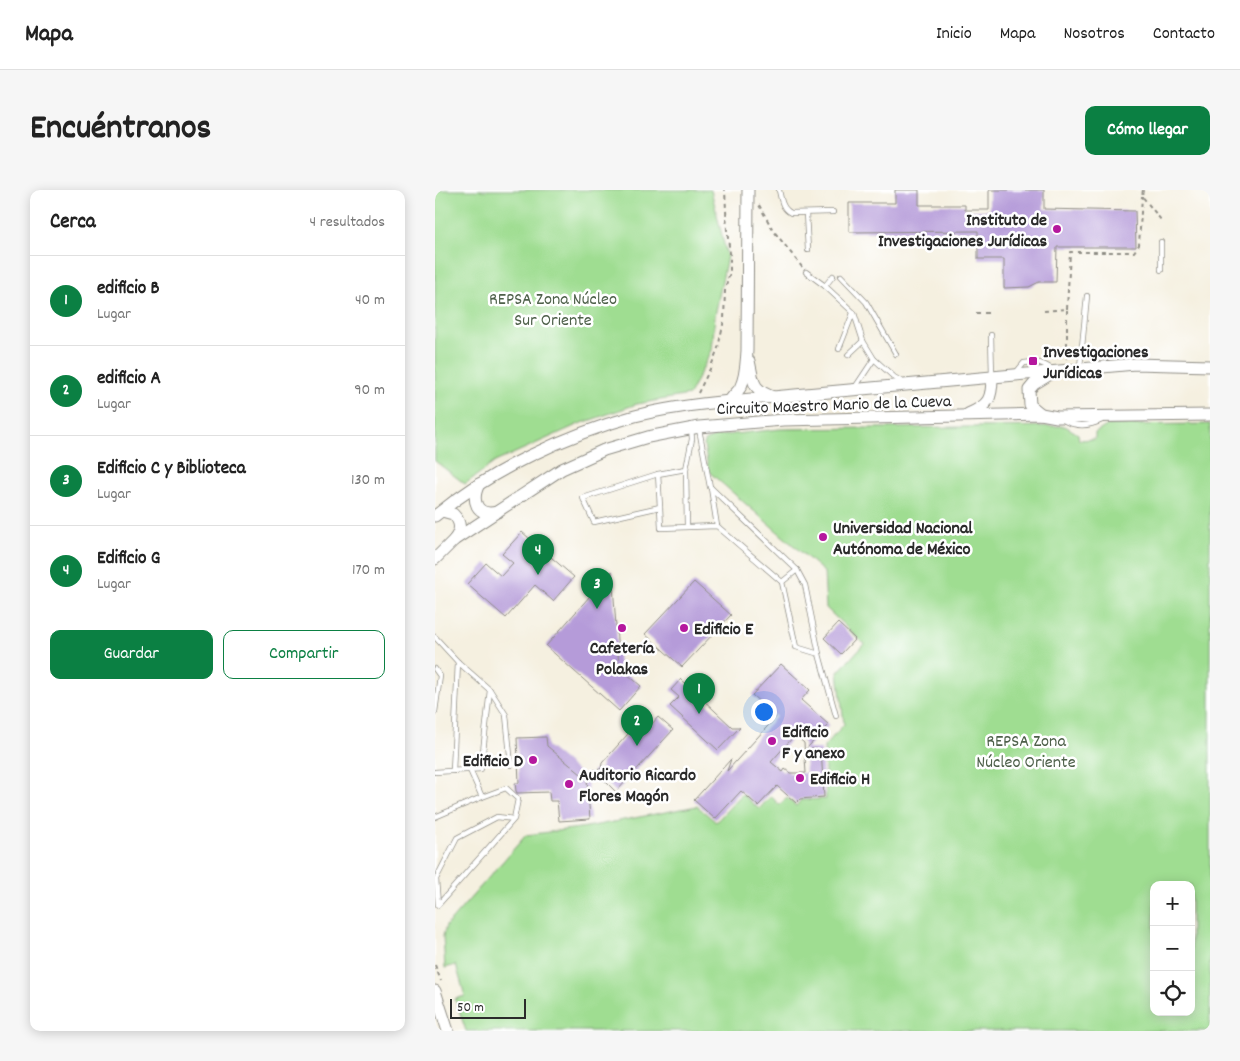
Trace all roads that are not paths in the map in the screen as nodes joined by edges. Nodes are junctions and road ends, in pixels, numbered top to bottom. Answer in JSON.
{"nodes":[{"id":1,"x":779,"y":190,"type":"edge"},
{"id":2,"x":751,"y":194,"type":"edge"},
{"id":3,"x":833,"y":212,"type":"dead end"},
{"id":4,"x":806,"y":213,"type":"junction"},
{"id":5,"x":1161,"y":242,"type":"dead end"},
{"id":6,"x":808,"y":250,"type":"dead end"},
{"id":7,"x":1161,"y":270,"type":"dead end"},
{"id":8,"x":806,"y":272,"type":"road end"},
{"id":9,"x":833,"y":276,"type":"dead end"},
{"id":10,"x":841,"y":276,"type":"dead end"},
{"id":11,"x":825,"y":286,"type":"junction"},
{"id":12,"x":1087,"y":296,"type":"dead end"},
{"id":13,"x":853,"y":313,"type":"junction"},
{"id":14,"x":991,"y":335,"type":"dead end"},
{"id":15,"x":863,"y":340,"type":"junction"},
{"id":16,"x":839,"y":349,"type":"dead end"},
{"id":17,"x":747,"y":351,"type":"junction"},
{"id":18,"x":896,"y":354,"type":"dead end"},
{"id":19,"x":848,"y":356,"type":"dead end"},
{"id":20,"x":874,"y":359,"type":"junction"},
{"id":21,"x":1210,"y":366,"type":"edge"},
{"id":22,"x":1080,"y":369,"type":"junction"},
{"id":23,"x":1061,"y":370,"type":"junction"},
{"id":24,"x":992,"y":377,"type":"junction"},
{"id":25,"x":907,"y":384,"type":"junction"},
{"id":26,"x":853,"y":390,"type":"junction"},
{"id":27,"x":774,"y":397,"type":"junction"},
{"id":28,"x":729,"y":401,"type":"junction"},
{"id":29,"x":1041,"y":414,"type":"junction"},
{"id":30,"x":1210,"y":415,"type":"edge"},
{"id":31,"x":962,"y":416,"type":"junction"},
{"id":32,"x":695,"y":428,"type":"junction"},
{"id":33,"x":686,"y":469,"type":"junction"},
{"id":34,"x":658,"y":474,"type":"junction"},
{"id":35,"x":479,"y":484,"type":"junction"},
{"id":36,"x":710,"y":487,"type":"junction"},
{"id":37,"x":660,"y":507,"type":"junction"},
{"id":38,"x":497,"y":512,"type":"junction"},
{"id":39,"x":439,"y":514,"type":"edge"},
{"id":40,"x":687,"y":526,"type":"junction"},
{"id":41,"x":717,"y":526,"type":"junction"},
{"id":42,"x":454,"y":540,"type":"junction"},
{"id":43,"x":435,"y":559,"type":"edge"},
{"id":44,"x":797,"y":570,"type":"junction"},
{"id":45,"x":782,"y":582,"type":"junction"},
{"id":46,"x":435,"y":637,"type":"edge"},
{"id":47,"x":819,"y":654,"type":"junction"},
{"id":48,"x":459,"y":662,"type":"junction"},
{"id":49,"x":435,"y":669,"type":"edge"},
{"id":50,"x":437,"y":676,"type":"edge"},
{"id":51,"x":489,"y":690,"type":"junction"},
{"id":52,"x":435,"y":712,"type":"edge"},
{"id":53,"x":836,"y":716,"type":"dead end"},
{"id":54,"x":511,"y":765,"type":"dead end"},
{"id":55,"x":470,"y":770,"type":"junction"},
{"id":56,"x":453,"y":771,"type":"junction"},
{"id":57,"x":435,"y":772,"type":"edge"},
{"id":58,"x":482,"y":797,"type":"junction"},
{"id":59,"x":435,"y":818,"type":"edge"},
{"id":60,"x":514,"y":819,"type":"junction"},
{"id":61,"x":435,"y":996,"type":"edge"},
{"id":62,"x":447,"y":1031,"type":"edge"}],
"edges":[{"from":1,"to":4,"type":"lane"},
{"from":2,"to":17,"type":"street","name":"Circuito Maestro Mario de la Cueva"},
{"from":3,"to":4,"type":"lane"},
{"from":4,"to":6,"type":"lane"},
{"from":5,"to":7,"type":"lane"},
{"from":8,"to":11,"type":"lane"},
{"from":9,"to":11,"type":"lane"},
{"from":10,"to":18,"type":"lane"},
{"from":11,"to":13,"type":"lane"},
{"from":12,"to":22,"type":"lane"},
{"from":13,"to":15,"type":"lane"},
{"from":13,"to":16,"type":"lane"},
{"from":14,"to":24,"type":"lane"},
{"from":15,"to":19,"type":"lane"},
{"from":15,"to":20,"type":"lane"},
{"from":17,"to":27,"type":"street","name":"Circuito Maestro Mario de la Cueva"},
{"from":17,"to":28,"type":"street","name":"Circuito Maestro Mario de la Cueva"},
{"from":20,"to":25,"type":"lane"},
{"from":20,"to":26,"type":"lane"},
{"from":21,"to":22,"type":"street","name":"Circuito Maestro Mario de la Cueva"},
{"from":22,"to":23,"type":"street","name":"Circuito Maestro Mario de la Cueva"},
{"from":23,"to":24,"type":"street","name":"Circuito Maestro Mario de la Cueva"},
{"from":23,"to":29,"type":"street"},
{"from":24,"to":25,"type":"street","name":"Circuito Maestro Mario de la Cueva"},
{"from":24,"to":31,"type":"street"},
{"from":25,"to":26,"type":"street","name":"Circuito Maestro Mario de la Cueva"},
{"from":26,"to":27,"type":"street","name":"Circuito Maestro Mario de la Cueva"},
{"from":27,"to":28,"type":"street","name":"Circuito Maestro Mario de la Cueva"},
{"from":28,"to":35,"type":"street","name":"Circuito Maestro Mario de la Cueva"},
{"from":29,"to":30,"type":"street","name":"Circuito Maestro Mario de la Cueva"},
{"from":29,"to":31,"type":"street","name":"Circuito Maestro Mario de la Cueva"},
{"from":31,"to":32,"type":"street","name":"Circuito Maestro Mario de la Cueva"},
{"from":32,"to":33,"type":"lane"},
{"from":32,"to":36,"type":"lane"},
{"from":32,"to":38,"type":"street","name":"Circuito Maestro Mario de la Cueva"},
{"from":33,"to":34,"type":"lane"},
{"from":33,"to":40,"type":"lane"},
{"from":34,"to":37,"type":"lane"},
{"from":34,"to":37,"type":"lane"},
{"from":35,"to":38,"type":"street"},
{"from":35,"to":39,"type":"street","name":"Circuito Maestro Mario de la Cueva"},
{"from":36,"to":41,"type":"lane"},
{"from":36,"to":44,"type":"lane"},
{"from":37,"to":40,"type":"lane"},
{"from":38,"to":42,"type":"street","name":"Circuito Maestro Mario de la Cueva"},
{"from":39,"to":42,"type":"street"},
{"from":40,"to":41,"type":"lane"},
{"from":41,"to":45,"type":"lane"},
{"from":42,"to":43,"type":"street","name":"Circuito Maestro Mario de la Cueva"},
{"from":44,"to":45,"type":"lane"},
{"from":44,"to":47,"type":"lane"},
{"from":45,"to":47,"type":"lane"},
{"from":46,"to":48,"type":"lane"},
{"from":47,"to":53,"type":"lane"},
{"from":48,"to":51,"type":"lane"},
{"from":48,"to":56,"type":"lane"},
{"from":49,"to":50,"type":"lane"},
{"from":50,"to":52,"type":"lane"},
{"from":51,"to":54,"type":"lane"},
{"from":51,"to":55,"type":"lane"},
{"from":55,"to":56,"type":"lane"},
{"from":55,"to":58,"type":"lane"},
{"from":56,"to":57,"type":"lane"},
{"from":58,"to":59,"type":"lane"},
{"from":58,"to":60,"type":"lane"},
{"from":60,"to":60,"type":"lane"},
{"from":61,"to":62,"type":"street"}]}
